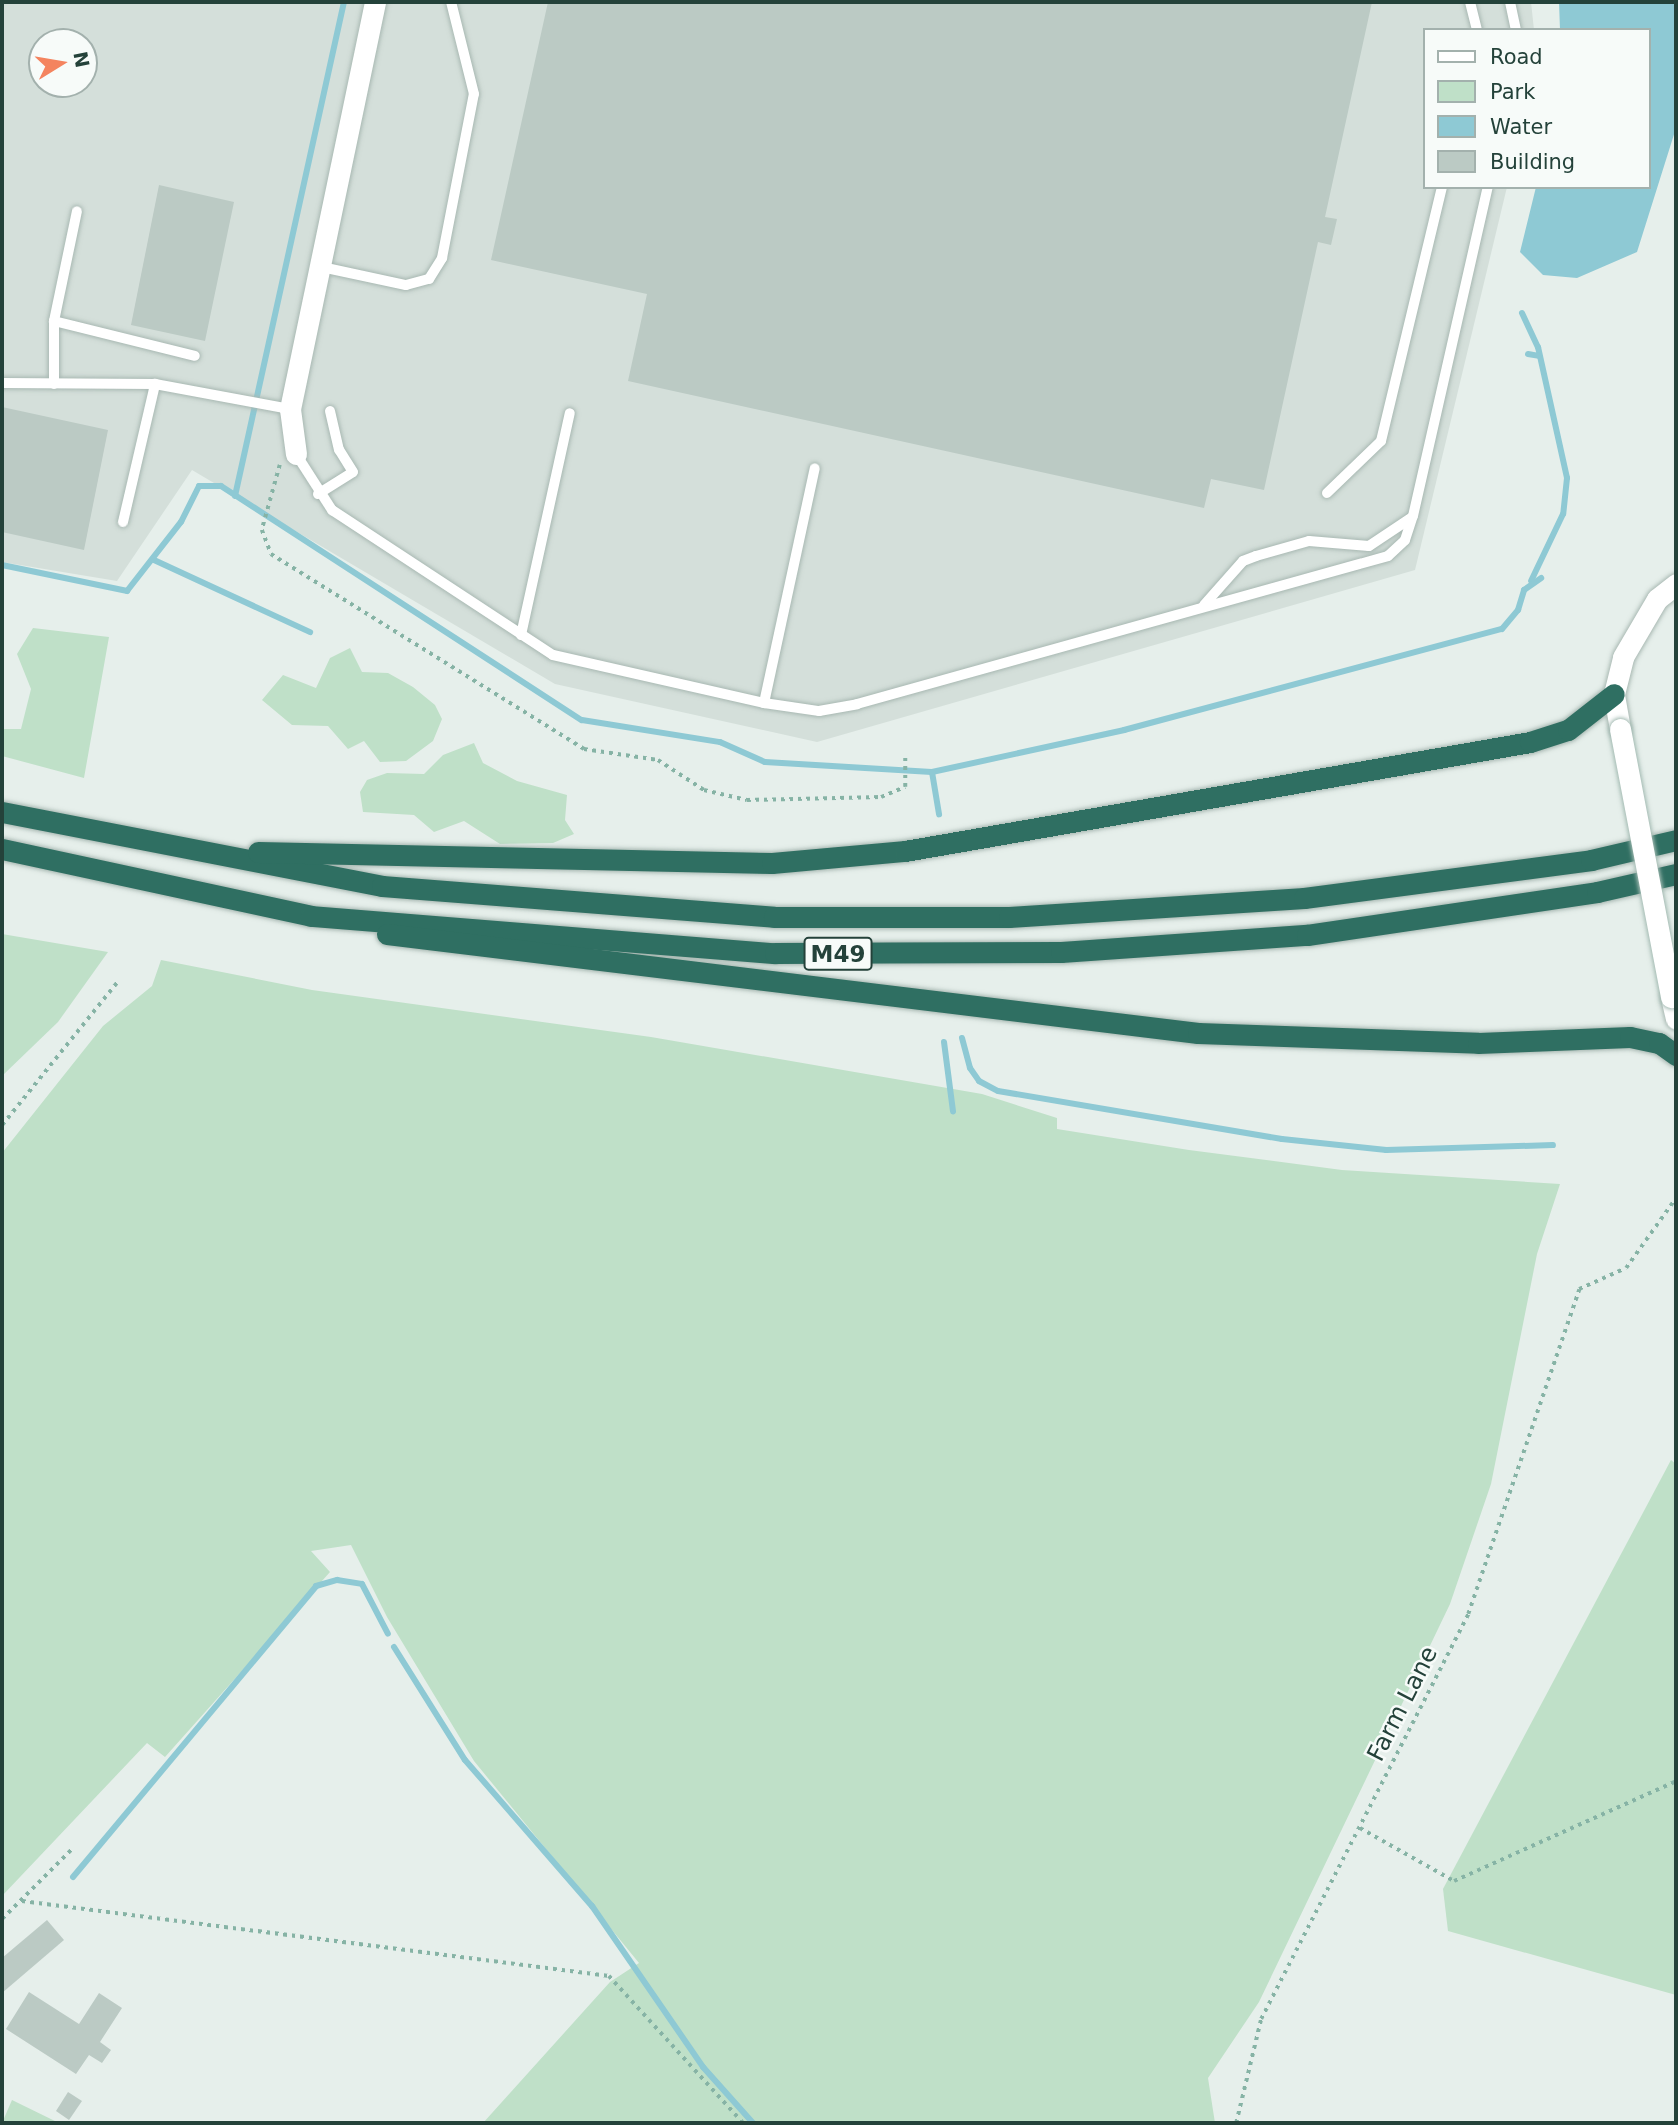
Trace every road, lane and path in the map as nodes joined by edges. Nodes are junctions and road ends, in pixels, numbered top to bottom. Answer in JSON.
{"nodes":[{"id":1,"x":375,"y":2,"type":"edge"},
{"id":2,"x":451,"y":2,"type":"edge"},
{"id":3,"x":1470,"y":2,"type":"edge"},
{"id":4,"x":1510,"y":2,"type":"edge"},
{"id":5,"x":1477,"y":28,"type":"edge"},
{"id":6,"x":1516,"y":28,"type":"edge"},
{"id":7,"x":1442,"y":189,"type":"edge"},
{"id":8,"x":1488,"y":189,"type":"edge"},
{"id":9,"x":77,"y":211,"type":"dead end"},
{"id":10,"x":317,"y":266,"type":"junction"},
{"id":11,"x":54,"y":321,"type":"junction"},
{"id":12,"x":195,"y":356,"type":"dead end"},
{"id":13,"x":2,"y":383,"type":"edge"},
{"id":14,"x":54,"y":384,"type":"junction"},
{"id":15,"x":155,"y":384,"type":"junction"},
{"id":16,"x":290,"y":409,"type":"junction"},
{"id":17,"x":330,"y":411,"type":"dead end"},
{"id":18,"x":570,"y":413,"type":"dead end"},
{"id":19,"x":296,"y":454,"type":"junction"},
{"id":20,"x":815,"y":468,"type":"dead end"},
{"id":21,"x":1327,"y":493,"type":"dead end"},
{"id":22,"x":318,"y":494,"type":"junction"},
{"id":23,"x":1413,"y":516,"type":"junction"},
{"id":24,"x":123,"y":522,"type":"dead end"},
{"id":25,"x":1676,"y":584,"type":"edge"},
{"id":26,"x":1203,"y":606,"type":"junction"},
{"id":27,"x":522,"y":635,"type":"junction"},
{"id":28,"x":1614,"y":694,"type":"junction"},
{"id":29,"x":764,"y":703,"type":"junction"},
{"id":30,"x":905,"y":757,"type":"dead end"},
{"id":31,"x":2,"y":812,"type":"edge"},
{"id":32,"x":1676,"y":840,"type":"edge"},
{"id":33,"x":2,"y":849,"type":"edge"},
{"id":34,"x":196,"y":851,"type":"junction"},
{"id":35,"x":1676,"y":874,"type":"edge"},
{"id":36,"x":311,"y":916,"type":"junction"},
{"id":37,"x":119,"y":980,"type":"dead end"},
{"id":38,"x":1674,"y":1008,"type":"edge"},
{"id":39,"x":1676,"y":1055,"type":"edge"},
{"id":40,"x":2,"y":1125,"type":"edge"},
{"id":41,"x":1676,"y":1198,"type":"edge"},
{"id":42,"x":1676,"y":1781,"type":"edge"},
{"id":43,"x":1360,"y":1828,"type":"junction"},
{"id":44,"x":71,"y":1850,"type":"dead end"},
{"id":45,"x":22,"y":1901,"type":"junction"},
{"id":46,"x":2,"y":1919,"type":"edge"},
{"id":47,"x":743,"y":2123,"type":"edge"},
{"id":48,"x":1236,"y":2123,"type":"edge"}],
"edges":[{"from":1,"to":10,"type":"street"},
{"from":2,"to":10,"type":"lane"},
{"from":3,"to":5,"type":"lane"},
{"from":4,"to":6,"type":"lane"},
{"from":7,"to":21,"type":"lane"},
{"from":8,"to":23,"type":"lane"},
{"from":9,"to":11,"type":"lane"},
{"from":10,"to":16,"type":"street"},
{"from":11,"to":12,"type":"lane"},
{"from":11,"to":14,"type":"lane"},
{"from":13,"to":14,"type":"lane"},
{"from":14,"to":15,"type":"lane"},
{"from":15,"to":16,"type":"lane"},
{"from":15,"to":24,"type":"lane"},
{"from":16,"to":19,"type":"street"},
{"from":17,"to":22,"type":"lane"},
{"from":18,"to":27,"type":"lane"},
{"from":19,"to":22,"type":"lane"},
{"from":19,"to":30,"type":"path"},
{"from":20,"to":29,"type":"lane"},
{"from":22,"to":27,"type":"lane"},
{"from":23,"to":26,"type":"lane"},
{"from":23,"to":26,"type":"lane"},
{"from":25,"to":28,"type":"street"},
{"from":26,"to":29,"type":"lane"},
{"from":27,"to":29,"type":"lane"},
{"from":28,"to":34,"type":"highway","number":"M49"},
{"from":28,"to":38,"type":"street","bridge":true},
{"from":31,"to":34,"type":"highway","number":"M49"},
{"from":32,"to":34,"type":"highway","number":"M49"},
{"from":33,"to":36,"type":"highway","number":"M49"},
{"from":35,"to":36,"type":"highway","number":"M49"},
{"from":36,"to":39,"type":"highway","number":"M49"},
{"from":37,"to":40,"type":"path"},
{"from":41,"to":43,"type":"path","name":"Farm Lane"},
{"from":42,"to":43,"type":"path"},
{"from":43,"to":48,"type":"path","name":"Farm Lane"},
{"from":44,"to":45,"type":"path"},
{"from":45,"to":46,"type":"path"},
{"from":45,"to":47,"type":"path"}]}
